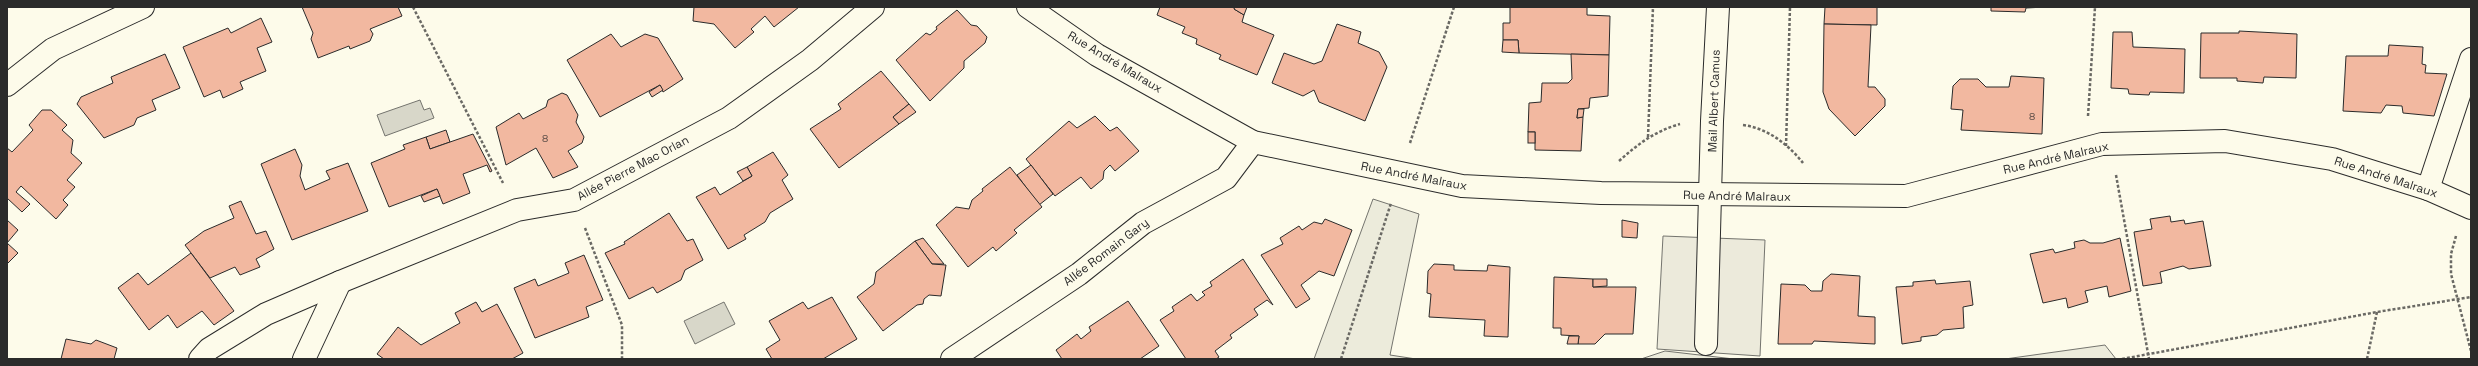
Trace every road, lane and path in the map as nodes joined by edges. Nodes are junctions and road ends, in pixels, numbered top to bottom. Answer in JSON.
{"nodes":[{"id":1,"x":143,"y":7,"type":"edge"},
{"id":2,"x":413,"y":7,"type":"edge"},
{"id":3,"x":873,"y":7,"type":"edge"},
{"id":4,"x":1028,"y":7,"type":"edge"},
{"id":5,"x":1654,"y":7,"type":"edge"},
{"id":6,"x":1718,"y":7,"type":"edge"},
{"id":7,"x":1790,"y":7,"type":"edge"},
{"id":8,"x":2095,"y":7,"type":"edge"},
{"id":9,"x":2471,"y":60,"type":"edge"},
{"id":10,"x":7,"y":85,"type":"edge"},
{"id":11,"x":1648,"y":138,"type":"dead end"},
{"id":12,"x":1253,"y":142,"type":"junction"},
{"id":13,"x":2102,"y":144,"type":"junction"},
{"id":14,"x":1786,"y":146,"type":"dead end"},
{"id":15,"x":2428,"y":189,"type":"junction"},
{"id":16,"x":1711,"y":195,"type":"junction"},
{"id":17,"x":574,"y":200,"type":"junction"},
{"id":18,"x":2468,"y":207,"type":"edge"},
{"id":19,"x":517,"y":210,"type":"junction"},
{"id":20,"x":340,"y":282,"type":"junction"},
{"id":21,"x":2471,"y":297,"type":"edge"},
{"id":22,"x":2456,"y":299,"type":"junction"},
{"id":23,"x":2377,"y":312,"type":"junction"},
{"id":24,"x":1706,"y":344,"type":"dead end"},
{"id":25,"x":2471,"y":351,"type":"edge"},
{"id":26,"x":2148,"y":355,"type":"junction"},
{"id":27,"x":200,"y":359,"type":"edge"},
{"id":28,"x":304,"y":359,"type":"edge"},
{"id":29,"x":622,"y":359,"type":"edge"},
{"id":30,"x":952,"y":359,"type":"edge"},
{"id":31,"x":2122,"y":359,"type":"edge"},
{"id":32,"x":2149,"y":359,"type":"edge"},
{"id":33,"x":2367,"y":359,"type":"edge"}],
"edges":[{"from":1,"to":10,"type":"street"},
{"from":2,"to":19,"type":"path"},
{"from":3,"to":17,"type":"street","name":"Allée Pierre Mac Orlan"},
{"from":4,"to":12,"type":"street","name":"Rue André Malraux"},
{"from":5,"to":11,"type":"path"},
{"from":6,"to":16,"type":"street","name":"Mail Albert Camus"},
{"from":7,"to":14,"type":"path"},
{"from":8,"to":13,"type":"path"},
{"from":9,"to":15,"type":"street"},
{"from":12,"to":16,"type":"street","name":"Rue André Malraux"},
{"from":12,"to":30,"type":"street","name":"Allée Romain Gary"},
{"from":13,"to":15,"type":"street","name":"Rue André Malraux"},
{"from":13,"to":16,"type":"street","name":"Rue André Malraux"},
{"from":13,"to":26,"type":"path"},
{"from":15,"to":18,"type":"street","name":"Rue André Malraux"},
{"from":16,"to":24,"type":"street","name":"Mail Albert Camus"},
{"from":17,"to":19,"type":"street","name":"Allée Pierre Mac Orlan"},
{"from":17,"to":29,"type":"path"},
{"from":18,"to":22,"type":"path"},
{"from":19,"to":20,"type":"street","name":"Allée Pierre Mac Orlan"},
{"from":20,"to":27,"type":"street","name":"Allée Pierre Mac Orlan"},
{"from":20,"to":28,"type":"street"},
{"from":21,"to":22,"type":"path"},
{"from":22,"to":23,"type":"path"},
{"from":22,"to":25,"type":"path"},
{"from":23,"to":26,"type":"path"},
{"from":23,"to":33,"type":"path"},
{"from":26,"to":31,"type":"path"},
{"from":26,"to":32,"type":"path"}]}
